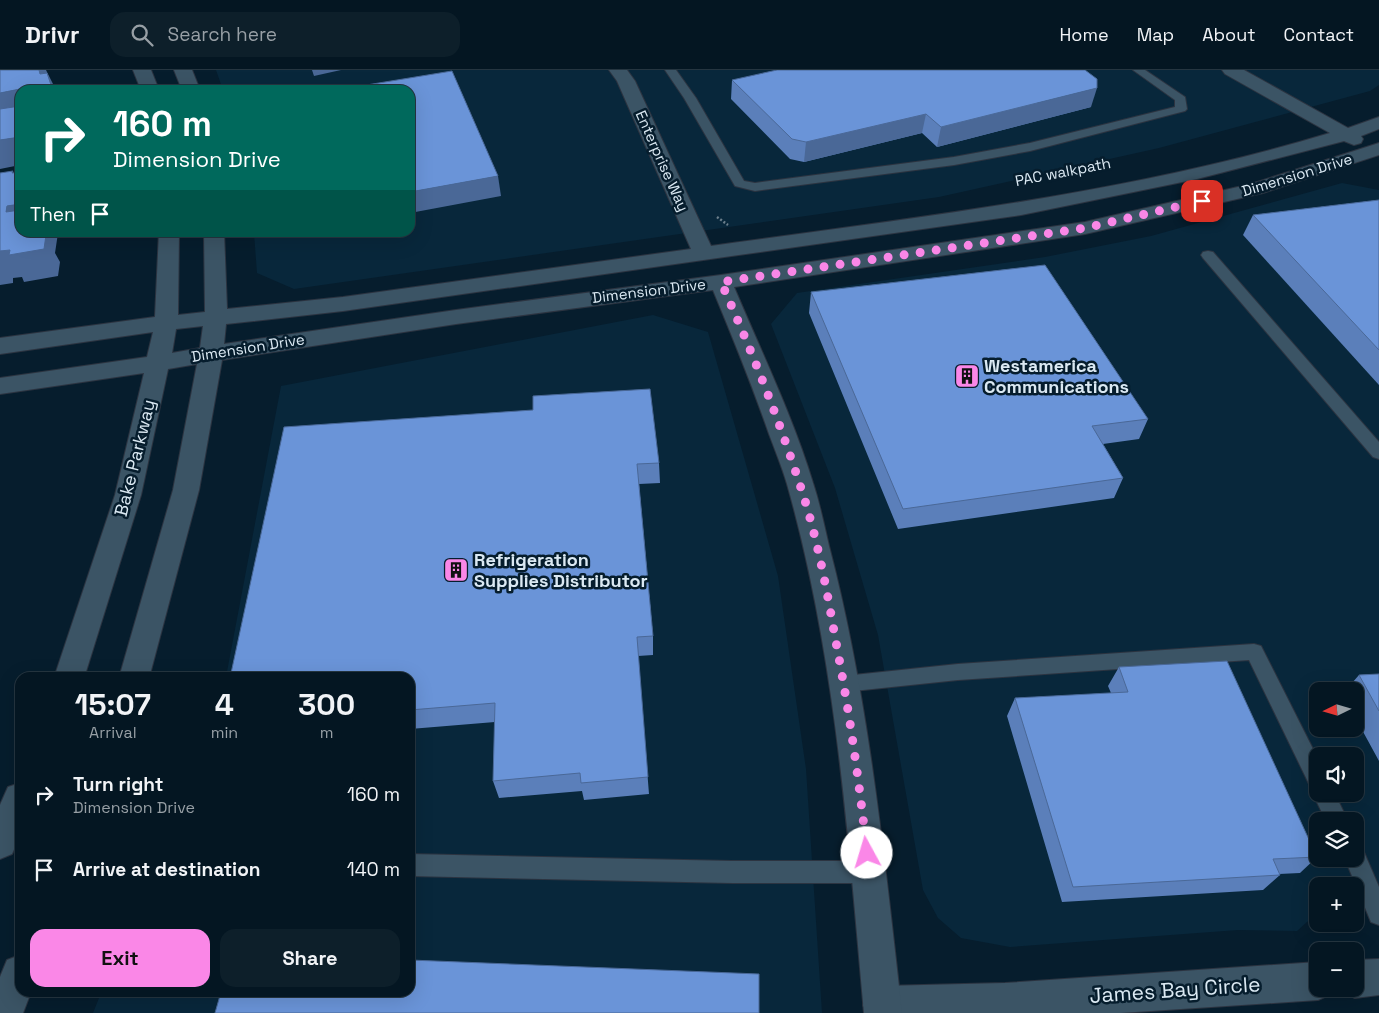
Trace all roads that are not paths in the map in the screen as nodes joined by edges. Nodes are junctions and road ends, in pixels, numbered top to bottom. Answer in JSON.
{"nodes":[{"id":1,"x":142,"y":70,"type":"edge"},
{"id":2,"x":183,"y":70,"type":"edge"},
{"id":3,"x":618,"y":70,"type":"edge"},
{"id":4,"x":1138,"y":70,"type":"edge"},
{"id":5,"x":1231,"y":70,"type":"edge"},
{"id":6,"x":675,"y":71,"type":"edge"},
{"id":7,"x":148,"y":85,"type":"edge"},
{"id":8,"x":189,"y":85,"type":"edge"},
{"id":9,"x":1379,"y":123,"type":"edge"},
{"id":10,"x":1344,"y":134,"type":"junction"},
{"id":11,"x":1378,"y":151,"type":"edge"},
{"id":12,"x":169,"y":237,"type":"edge"},
{"id":13,"x":214,"y":237,"type":"edge"},
{"id":14,"x":704,"y":253,"type":"junction"},
{"id":15,"x":1208,"y":255,"type":"dead end"},
{"id":16,"x":721,"y":282,"type":"junction"},
{"id":17,"x":639,"y":292,"type":"junction"},
{"id":18,"x":216,"y":317,"type":"junction"},
{"id":19,"x":166,"y":322,"type":"junction"},
{"id":20,"x":0,"y":346,"type":"edge"},
{"id":21,"x":211,"y":354,"type":"junction"},
{"id":22,"x":158,"y":363,"type":"junction"},
{"id":23,"x":0,"y":386,"type":"edge"},
{"id":24,"x":1379,"y":453,"type":"edge"},
{"id":25,"x":71,"y":672,"type":"edge"},
{"id":26,"x":136,"y":672,"type":"edge"},
{"id":27,"x":844,"y":684,"type":"junction"},
{"id":28,"x":1309,"y":763,"type":"edge"},
{"id":29,"x":15,"y":809,"type":"edge"},
{"id":30,"x":0,"y":843,"type":"edge"},
{"id":31,"x":415,"y":865,"type":"edge"},
{"id":32,"x":1359,"y":867,"type":"edge"},
{"id":33,"x":869,"y":872,"type":"junction"},
{"id":34,"x":1379,"y":914,"type":"edge"},
{"id":35,"x":1379,"y":977,"type":"edge"},
{"id":36,"x":1364,"y":978,"type":"edge"},
{"id":37,"x":1309,"y":982,"type":"edge"},
{"id":38,"x":15,"y":985,"type":"edge"},
{"id":39,"x":883,"y":1009,"type":"edge"},
{"id":40,"x":4,"y":1013,"type":"edge"}],
"edges":[{"from":1,"to":7,"type":"main road"},
{"from":2,"to":8,"type":"main road"},
{"from":3,"to":14,"type":"main road","name":"Enterprise Way"},
{"from":4,"to":6,"type":"lane"},
{"from":5,"to":10,"type":"main road"},
{"from":9,"to":10,"type":"main road","name":"Dimension Drive"},
{"from":10,"to":11,"type":"main road"},
{"from":10,"to":14,"type":"main road","name":"Dimension Drive"},
{"from":11,"to":16,"type":"main road","name":"Dimension Drive"},
{"from":12,"to":19,"type":"main road","name":"Bake Parkway"},
{"from":13,"to":18,"type":"main road"},
{"from":14,"to":17,"type":"main road"},
{"from":14,"to":18,"type":"main road","name":"Dimension Drive"},
{"from":15,"to":24,"type":"lane"},
{"from":16,"to":17,"type":"main road","name":"Dimension Drive"},
{"from":16,"to":27,"type":"main road"},
{"from":17,"to":21,"type":"main road","name":"Dimension Drive"},
{"from":18,"to":19,"type":"main road","name":"Dimension Drive"},
{"from":18,"to":21,"type":"main road"},
{"from":19,"to":20,"type":"main road","name":"Dimension Drive"},
{"from":19,"to":22,"type":"main road","name":"Bake Parkway"},
{"from":21,"to":22,"type":"main road","name":"Dimension Drive"},
{"from":21,"to":26,"type":"main road"},
{"from":22,"to":23,"type":"main road","name":"Dimension Drive"},
{"from":22,"to":25,"type":"main road","name":"Bake Parkway"},
{"from":27,"to":28,"type":"lane"},
{"from":27,"to":33,"type":"main road"},
{"from":29,"to":30,"type":"main road"},
{"from":31,"to":33,"type":"lane"},
{"from":32,"to":34,"type":"lane"},
{"from":33,"to":39,"type":"main road"},
{"from":35,"to":36,"type":"main road"},
{"from":37,"to":39,"type":"main road","name":"James Bay Circle"},
{"from":38,"to":40,"type":"main road"}]}
